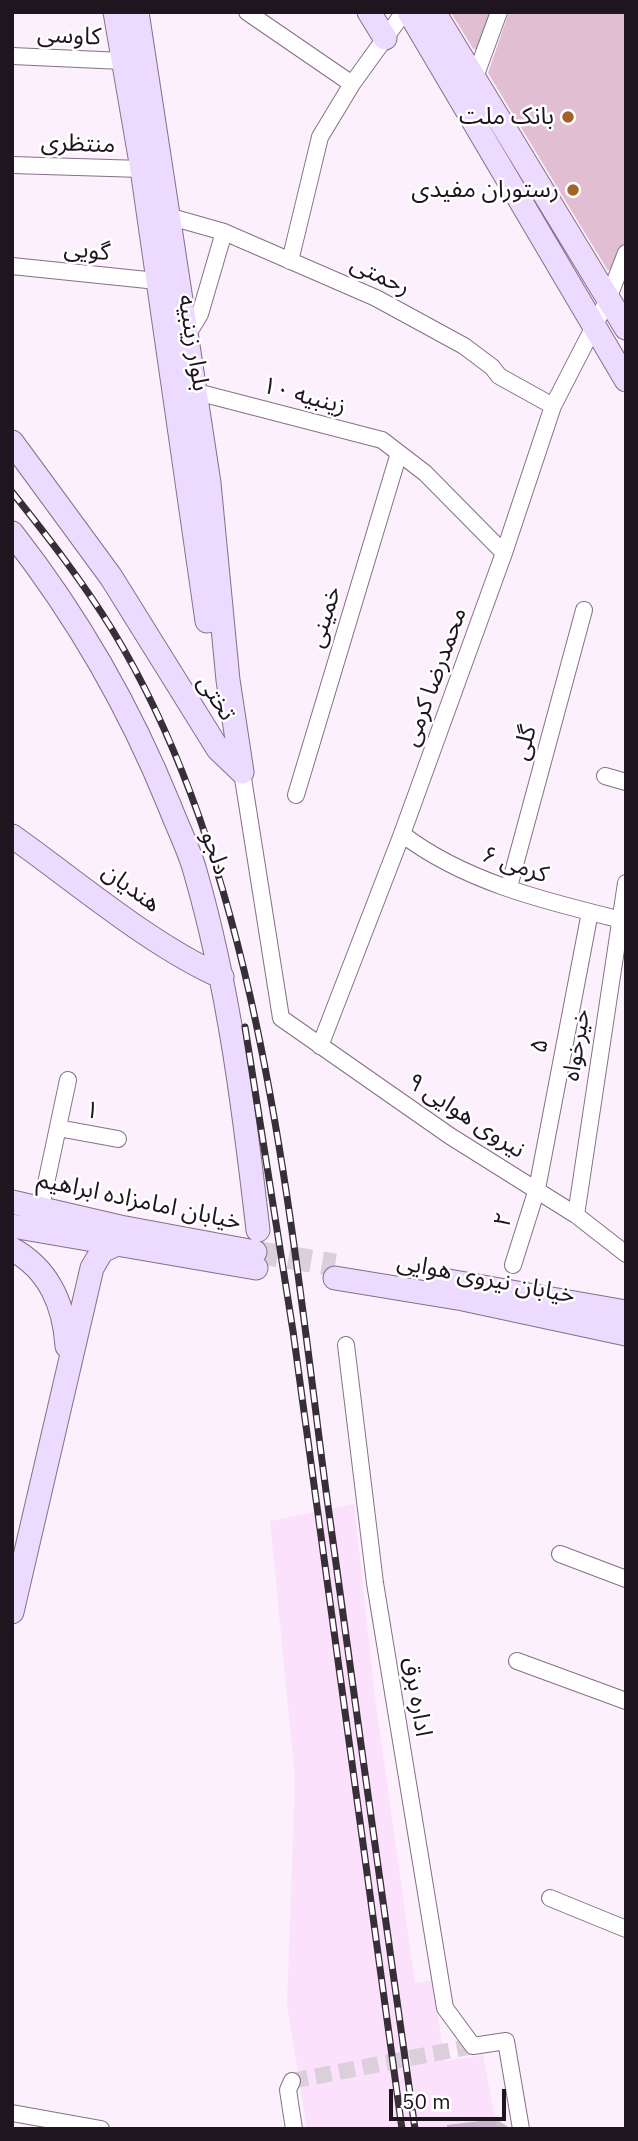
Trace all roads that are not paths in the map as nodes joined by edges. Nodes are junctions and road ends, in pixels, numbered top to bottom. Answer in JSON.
{"nodes":[{"id":1,"x":115,"y":12,"type":"edge"},
{"id":2,"x":137,"y":12,"type":"edge"},
{"id":3,"x":247,"y":12,"type":"edge"},
{"id":4,"x":369,"y":12,"type":"edge"},
{"id":5,"x":404,"y":12,"type":"edge"},
{"id":6,"x":409,"y":12,"type":"edge"},
{"id":7,"x":434,"y":12,"type":"edge"},
{"id":8,"x":499,"y":12,"type":"edge"},
{"id":9,"x":385,"y":38,"type":"junction"},
{"id":10,"x":12,"y":56,"type":"edge"},
{"id":11,"x":123,"y":61,"type":"junction"},
{"id":12,"x":474,"y":80,"type":"junction"},
{"id":13,"x":352,"y":84,"type":"junction"},
{"id":14,"x":12,"y":165,"type":"edge"},
{"id":15,"x":142,"y":169,"type":"junction"},
{"id":16,"x":171,"y":218,"type":"junction"},
{"id":17,"x":224,"y":232,"type":"junction"},
{"id":18,"x":626,"y":253,"type":"edge"},
{"id":19,"x":290,"y":261,"type":"junction"},
{"id":20,"x":12,"y":266,"type":"edge"},
{"id":21,"x":162,"y":266,"type":"junction"},
{"id":22,"x":608,"y":299,"type":"junction"},
{"id":23,"x":594,"y":325,"type":"junction"},
{"id":24,"x":626,"y":328,"type":"edge"},
{"id":25,"x":186,"y":337,"type":"junction"},
{"id":26,"x":626,"y":380,"type":"edge"},
{"id":27,"x":193,"y":391,"type":"junction"},
{"id":28,"x":554,"y":406,"type":"junction"},
{"id":29,"x":12,"y":442,"type":"edge"},
{"id":30,"x":399,"y":453,"type":"junction"},
{"id":31,"x":12,"y":533,"type":"edge"},
{"id":32,"x":505,"y":553,"type":"junction"},
{"id":33,"x":584,"y":610,"type":"dead end"},
{"id":34,"x":228,"y":680,"type":"junction"},
{"id":35,"x":242,"y":772,"type":"junction"},
{"id":36,"x":605,"y":776,"type":"dead end"},
{"id":37,"x":626,"y":782,"type":"edge"},
{"id":38,"x":296,"y":795,"type":"dead end"},
{"id":39,"x":402,"y":834,"type":"junction"},
{"id":40,"x":12,"y":836,"type":"edge"},
{"id":41,"x":626,"y":883,"type":"edge"},
{"id":42,"x":509,"y":887,"type":"junction"},
{"id":43,"x":590,"y":912,"type":"junction"},
{"id":44,"x":623,"y":920,"type":"edge"},
{"id":45,"x":222,"y":977,"type":"junction"},
{"id":46,"x":320,"y":1046,"type":"junction"},
{"id":47,"x":68,"y":1080,"type":"dead end"},
{"id":48,"x":58,"y":1128,"type":"junction"},
{"id":49,"x":118,"y":1139,"type":"dead end"},
{"id":50,"x":537,"y":1189,"type":"junction"},
{"id":51,"x":12,"y":1202,"type":"edge"},
{"id":52,"x":41,"y":1208,"type":"junction"},
{"id":53,"x":576,"y":1214,"type":"junction"},
{"id":54,"x":12,"y":1226,"type":"edge"},
{"id":55,"x":117,"y":1244,"type":"junction"},
{"id":56,"x":12,"y":1249,"type":"edge"},
{"id":57,"x":257,"y":1250,"type":"junction"},
{"id":58,"x":626,"y":1254,"type":"edge"},
{"id":59,"x":513,"y":1265,"type":"dead end"},
{"id":60,"x":626,"y":1312,"type":"edge"},
{"id":61,"x":626,"y":1334,"type":"edge"},
{"id":62,"x":346,"y":1345,"type":"dead end"},
{"id":63,"x":68,"y":1367,"type":"junction"},
{"id":64,"x":560,"y":1554,"type":"dead end"},
{"id":65,"x":626,"y":1579,"type":"edge"},
{"id":66,"x":12,"y":1612,"type":"edge"},
{"id":67,"x":517,"y":1661,"type":"dead end"},
{"id":68,"x":626,"y":1701,"type":"edge"},
{"id":69,"x":550,"y":1898,"type":"dead end"},
{"id":70,"x":626,"y":1929,"type":"edge"},
{"id":71,"x":290,"y":2085,"type":"dead end"},
{"id":72,"x":12,"y":2112,"type":"edge"},
{"id":73,"x":101,"y":2129,"type":"edge"},
{"id":74,"x":294,"y":2129,"type":"edge"},
{"id":75,"x":522,"y":2129,"type":"edge"}],
"edges":[{"from":1,"to":11,"type":"street","name":"بلوار زینبیه"},
{"from":2,"to":16,"type":"street","name":"بلوار زینبیه"},
{"from":3,"to":13,"type":"street"},
{"from":4,"to":9,"type":"street"},
{"from":5,"to":9,"type":"street"},
{"from":6,"to":23,"type":"street"},
{"from":7,"to":12,"type":"street"},
{"from":8,"to":12,"type":"street"},
{"from":9,"to":13,"type":"street"},
{"from":10,"to":11,"type":"street","name":"کاوسی"},
{"from":11,"to":15,"type":"street","name":"بلوار زینبیه"},
{"from":12,"to":22,"type":"street"},
{"from":13,"to":19,"type":"street"},
{"from":14,"to":15,"type":"street","name":"منتظری"},
{"from":15,"to":21,"type":"street","name":"بلوار زینبیه"},
{"from":16,"to":17,"type":"street","name":"رحمتی"},
{"from":16,"to":21,"type":"street","name":"بلوار زینبیه"},
{"from":17,"to":19,"type":"street","name":"رحمتی"},
{"from":17,"to":25,"type":"street"},
{"from":18,"to":22,"type":"street","name":"محمدرضا کرمی"},
{"from":19,"to":28,"type":"street","name":"رحمتی"},
{"from":20,"to":21,"type":"street","name":"گویی"},
{"from":21,"to":25,"type":"street","name":"بلوار زینبیه"},
{"from":21,"to":34,"type":"street","name":"بلوار زینبیه"},
{"from":22,"to":23,"type":"street","name":"محمدرضا کرمی"},
{"from":22,"to":24,"type":"street"},
{"from":23,"to":26,"type":"street"},
{"from":23,"to":28,"type":"street","name":"محمدرضا کرمی"},
{"from":25,"to":27,"type":"street","name":"بلوار زینبیه"},
{"from":27,"to":30,"type":"street","name":"زینبیه ۱۰"},
{"from":27,"to":34,"type":"street","name":"بلوار زینبیه"},
{"from":28,"to":32,"type":"street","name":"محمدرضا کرمی"},
{"from":29,"to":35,"type":"street","name":"تختی"},
{"from":30,"to":32,"type":"street","name":"زینبیه ۱۰"},
{"from":30,"to":38,"type":"street","name":"خمینی"},
{"from":31,"to":45,"type":"street","name":"دلجو"},
{"from":32,"to":39,"type":"street","name":"محمدرضا کرمی"},
{"from":33,"to":42,"type":"street","name":"گلی"},
{"from":34,"to":35,"type":"street","name":"بلوار زینبیه"},
{"from":35,"to":46,"type":"street","name":"نیروی هوایی ۹"},
{"from":36,"to":37,"type":"street"},
{"from":39,"to":42,"type":"street","name":"کرمی ۶"},
{"from":39,"to":46,"type":"street","name":"محمدرضا کرمی"},
{"from":40,"to":45,"type":"street","name":"هندیان"},
{"from":41,"to":44,"type":"street","name":"خیرخواه"},
{"from":42,"to":43,"type":"street","name":"کرمی ۶"},
{"from":43,"to":44,"type":"street","name":"کرمی ۶"},
{"from":43,"to":50,"type":"street","name":"۵"},
{"from":44,"to":53,"type":"street","name":"خیرخواه"},
{"from":45,"to":57,"type":"street","name":"دلجو"},
{"from":46,"to":50,"type":"street","name":"نیروی هوایی ۹"},
{"from":47,"to":48,"type":"street"},
{"from":48,"to":49,"type":"street","name":"۱"},
{"from":48,"to":52,"type":"street"},
{"from":50,"to":53,"type":"street","name":"نیروی هوایی ۹"},
{"from":50,"to":59,"type":"street","name":"۲"},
{"from":51,"to":52,"type":"street","name":"خیابان امامزاده ابراهیم"},
{"from":52,"to":57,"type":"street","name":"خیابان امامزاده ابراهیم"},
{"from":53,"to":58,"type":"street","name":"نیروی هوایی ۹"},
{"from":54,"to":55,"type":"street","name":"خیابان امامزاده ابراهیم"},
{"from":55,"to":57,"type":"street","name":"خیابان امامزاده ابراهیم"},
{"from":55,"to":63,"type":"street"},
{"from":56,"to":63,"type":"street"},
{"from":60,"to":61,"type":"street","name":"خیابان نیروی هوایی"},
{"from":62,"to":75,"type":"street","name":"اداره برق"},
{"from":63,"to":66,"type":"street"},
{"from":64,"to":65,"type":"street"},
{"from":67,"to":68,"type":"street"},
{"from":69,"to":70,"type":"street"},
{"from":71,"to":74,"type":"street"},
{"from":72,"to":73,"type":"street"}]}
